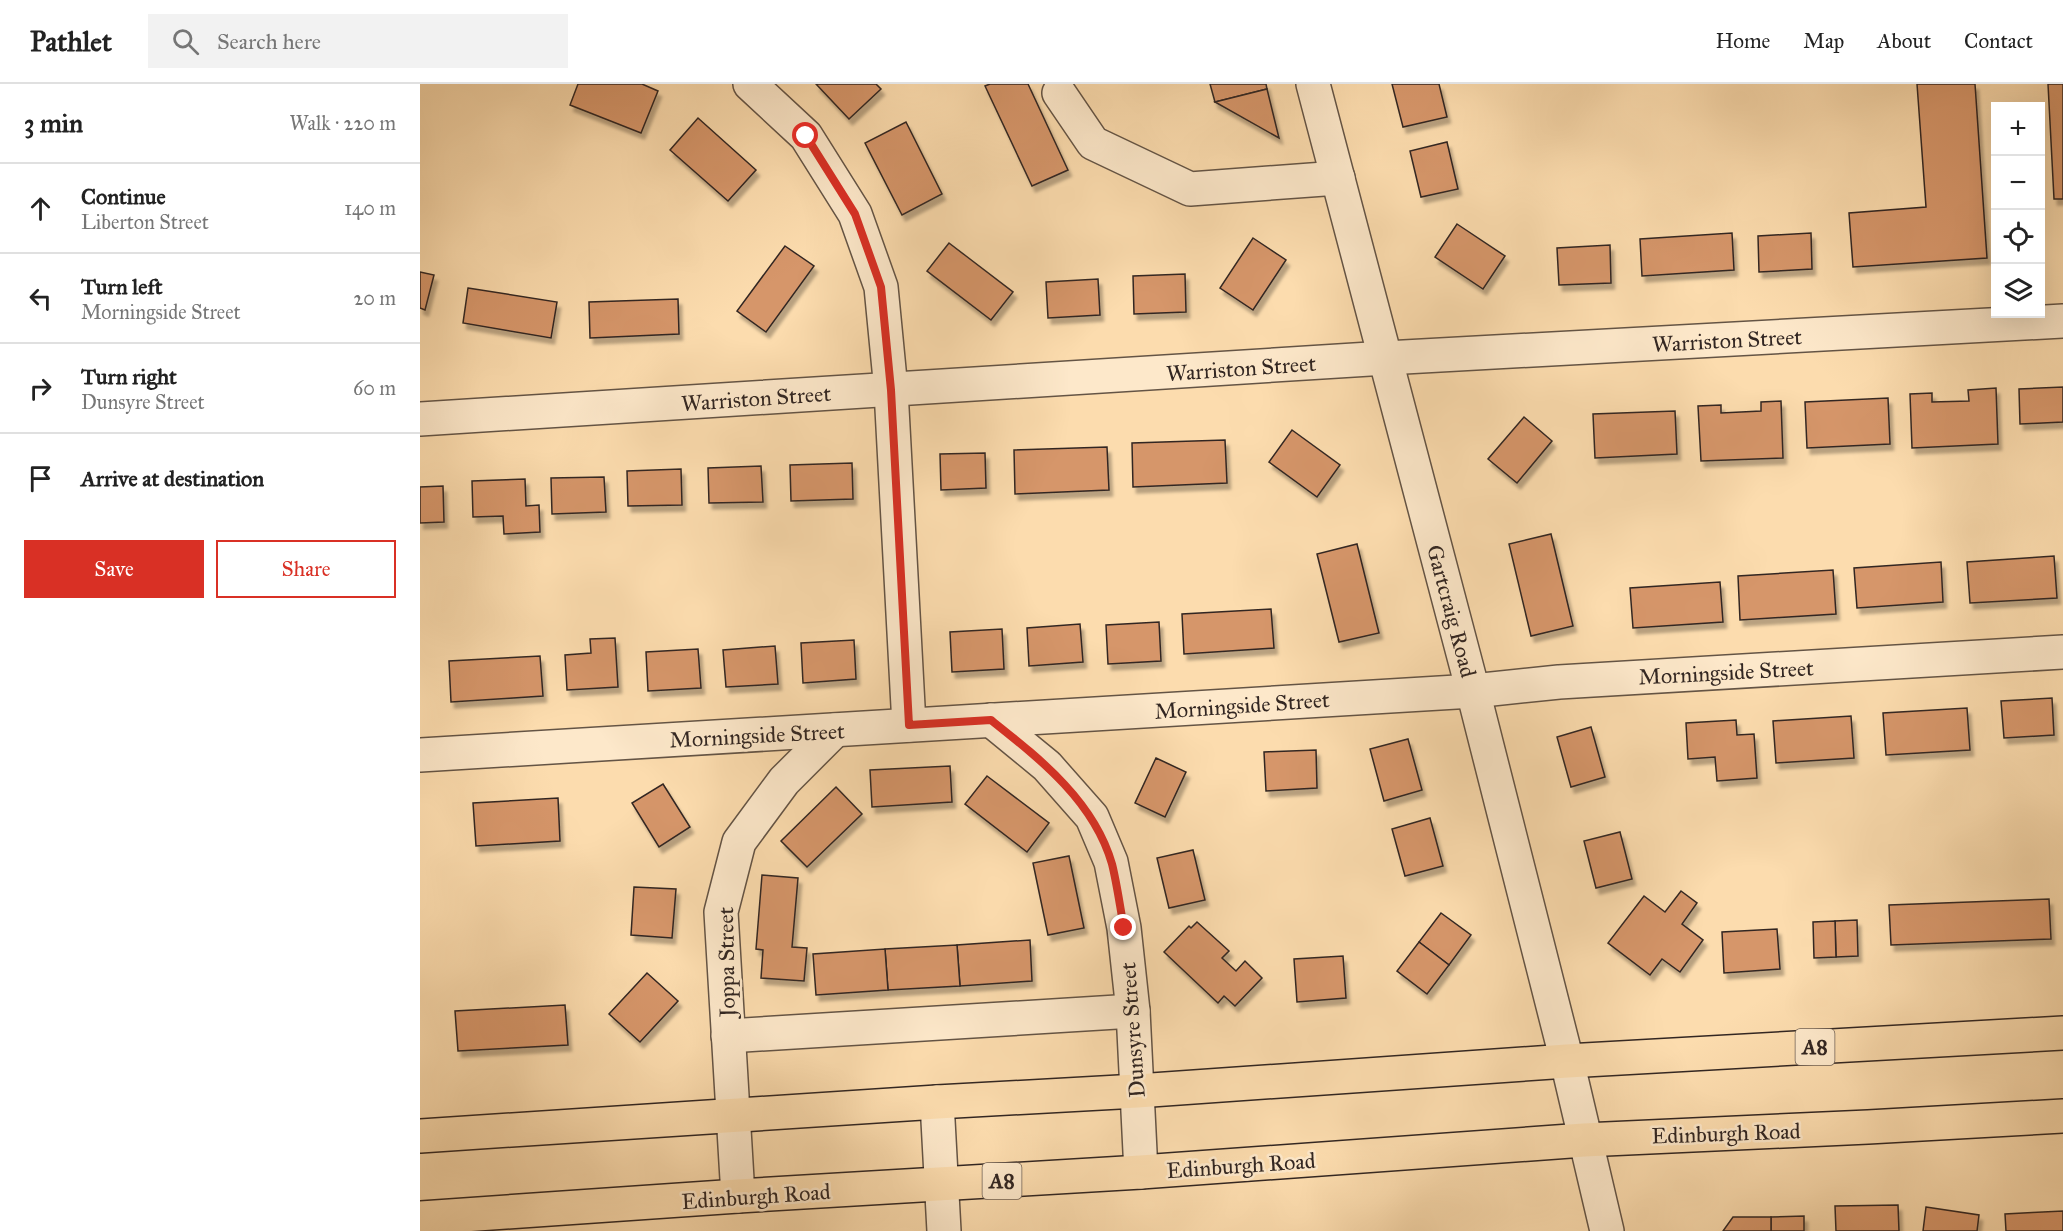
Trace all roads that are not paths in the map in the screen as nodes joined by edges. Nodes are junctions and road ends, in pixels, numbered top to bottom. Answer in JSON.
{"nodes":[{"id":1,"x":750,"y":84,"type":"edge"},
{"id":2,"x":1313,"y":84,"type":"edge"},
{"id":3,"x":1059,"y":93,"type":"dead end"},
{"id":4,"x":1338,"y":178,"type":"junction"},
{"id":5,"x":2063,"y":321,"type":"edge"},
{"id":6,"x":1386,"y":358,"type":"junction"},
{"id":7,"x":891,"y":390,"type":"junction"},
{"id":8,"x":420,"y":419,"type":"edge"},
{"id":9,"x":2063,"y":652,"type":"edge"},
{"id":10,"x":1473,"y":691,"type":"junction"},
{"id":11,"x":991,"y":720,"type":"junction"},
{"id":12,"x":909,"y":725,"type":"junction"},
{"id":13,"x":835,"y":730,"type":"junction"},
{"id":14,"x":420,"y":755,"type":"edge"},
{"id":15,"x":1133,"y":1011,"type":"junction"},
{"id":16,"x":2063,"y":1034,"type":"edge"},
{"id":17,"x":728,"y":1036,"type":"junction"},
{"id":18,"x":1567,"y":1061,"type":"junction"},
{"id":19,"x":1137,"y":1091,"type":"junction"},
{"id":20,"x":937,"y":1102,"type":"junction"},
{"id":21,"x":733,"y":1115,"type":"junction"},
{"id":22,"x":2063,"y":1116,"type":"edge"},
{"id":23,"x":420,"y":1136,"type":"edge"},
{"id":24,"x":1584,"y":1140,"type":"junction"},
{"id":25,"x":1141,"y":1172,"type":"junction"},
{"id":26,"x":942,"y":1185,"type":"junction"},
{"id":27,"x":738,"y":1196,"type":"junction"},
{"id":28,"x":420,"y":1218,"type":"edge"},
{"id":29,"x":944,"y":1231,"type":"edge"},
{"id":30,"x":1607,"y":1231,"type":"edge"}],
"edges":[{"from":1,"to":7,"type":"street"},
{"from":2,"to":4,"type":"street","name":"Gartcraig Road"},
{"from":3,"to":4,"type":"street"},
{"from":4,"to":6,"type":"street","name":"Gartcraig Road"},
{"from":5,"to":6,"type":"street","name":"Warriston Street"},
{"from":6,"to":7,"type":"street","name":"Warriston Street"},
{"from":6,"to":10,"type":"street","name":"Gartcraig Road"},
{"from":7,"to":8,"type":"street","name":"Warriston Street"},
{"from":7,"to":12,"type":"street"},
{"from":9,"to":10,"type":"street","name":"Morningside Street"},
{"from":10,"to":11,"type":"street","name":"Morningside Street"},
{"from":10,"to":18,"type":"street","name":"Gartcraig Road"},
{"from":11,"to":12,"type":"street","name":"Morningside Street"},
{"from":11,"to":15,"type":"street","name":"Dunsyre Street"},
{"from":12,"to":13,"type":"street","name":"Morningside Street"},
{"from":13,"to":14,"type":"street","name":"Morningside Street"},
{"from":13,"to":17,"type":"street","name":"Joppa Street"},
{"from":15,"to":17,"type":"street"},
{"from":15,"to":19,"type":"street","name":"Dunsyre Street"},
{"from":16,"to":18,"type":"main road","number":"A8"},
{"from":17,"to":21,"type":"street","name":"Joppa Street"},
{"from":18,"to":19,"type":"main road","number":"A8"},
{"from":18,"to":24,"type":"street","name":"Gartcraig Road"},
{"from":19,"to":20,"type":"main road","number":"A8"},
{"from":19,"to":25,"type":"street","name":"Dunsyre Street"},
{"from":20,"to":21,"type":"main road","number":"A8"},
{"from":20,"to":26,"type":"street"},
{"from":21,"to":23,"type":"main road","number":"A8"},
{"from":21,"to":27,"type":"street","name":"Joppa Street"},
{"from":22,"to":24,"type":"main road","name":"Edinburgh Road","number":"A8"},
{"from":24,"to":25,"type":"main road","name":"Edinburgh Road","number":"A8"},
{"from":24,"to":30,"type":"street","name":"Gartcraig Road"},
{"from":25,"to":26,"type":"main road","name":"Edinburgh Road","number":"A8"},
{"from":26,"to":27,"type":"main road","name":"Edinburgh Road","number":"A8"},
{"from":26,"to":29,"type":"street"},
{"from":27,"to":28,"type":"main road","name":"Edinburgh Road","number":"A8"}]}
